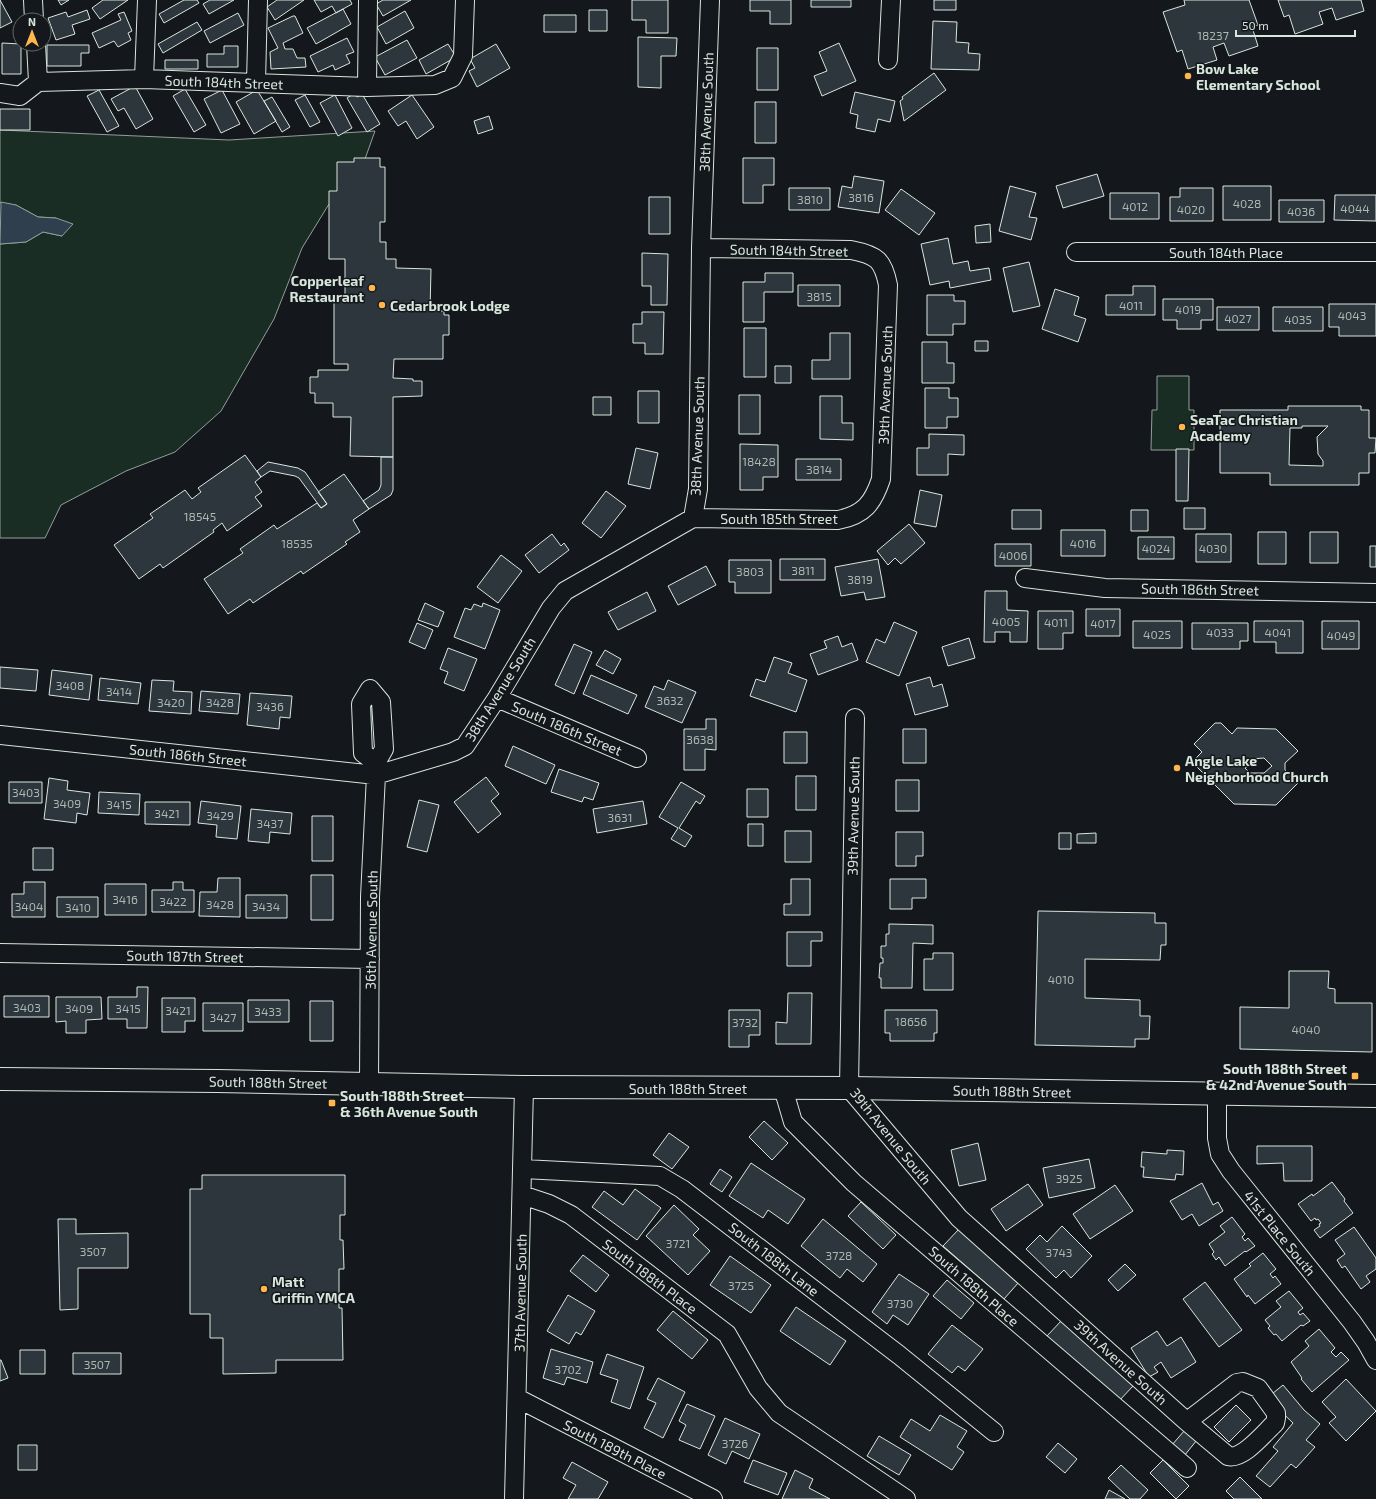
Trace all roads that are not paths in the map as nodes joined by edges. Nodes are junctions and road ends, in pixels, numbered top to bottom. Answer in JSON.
{"nodes":[{"id":1,"x":33,"y":0,"type":"edge"},
{"id":2,"x":147,"y":0,"type":"edge"},
{"id":3,"x":258,"y":0,"type":"edge"},
{"id":4,"x":368,"y":0,"type":"edge"},
{"id":5,"x":465,"y":0,"type":"edge"},
{"id":6,"x":710,"y":0,"type":"edge"},
{"id":7,"x":892,"y":0,"type":"edge"},
{"id":8,"x":34,"y":12,"type":"edge"},
{"id":9,"x":36,"y":52,"type":"edge"},
{"id":10,"x":888,"y":60,"type":"dead end"},
{"id":11,"x":144,"y":79,"type":"junction"},
{"id":12,"x":38,"y":82,"type":"junction"},
{"id":13,"x":256,"y":83,"type":"junction"},
{"id":14,"x":367,"y":87,"type":"junction"},
{"id":15,"x":0,"y":93,"type":"edge"},
{"id":16,"x":701,"y":248,"type":"junction"},
{"id":17,"x":1076,"y":252,"type":"dead end"},
{"id":18,"x":1376,"y":252,"type":"edge"},
{"id":19,"x":876,"y":258,"type":"joint"},
{"id":20,"x":863,"y":510,"type":"joint"},
{"id":21,"x":693,"y":518,"type":"junction"},
{"id":22,"x":1025,"y":578,"type":"dead end"},
{"id":23,"x":1376,"y":593,"type":"edge"},
{"id":24,"x":497,"y":698,"type":"junction"},
{"id":25,"x":855,"y":718,"type":"dead end"},
{"id":26,"x":0,"y":735,"type":"edge"},
{"id":27,"x":637,"y":758,"type":"dead end"},
{"id":28,"x":376,"y":769,"type":"junction"},
{"id":29,"x":0,"y":953,"type":"edge"},
{"id":30,"x":370,"y":959,"type":"junction"},
{"id":31,"x":0,"y":1079,"type":"edge"},
{"id":32,"x":369,"y":1084,"type":"junction"},
{"id":33,"x":524,"y":1087,"type":"junction"},
{"id":34,"x":783,"y":1088,"type":"junction"},
{"id":35,"x":849,"y":1088,"type":"junction"},
{"id":36,"x":1217,"y":1094,"type":"junction"},
{"id":37,"x":1376,"y":1096,"type":"edge"},
{"id":38,"x":523,"y":1169,"type":"junction"},
{"id":39,"x":522,"y":1195,"type":"junction"},
{"id":40,"x":1376,"y":1360,"type":"edge"},
{"id":41,"x":517,"y":1398,"type":"junction"},
{"id":42,"x":1185,"y":1420,"type":"junction"},
{"id":43,"x":994,"y":1432,"type":"dead end"},
{"id":44,"x":1187,"y":1468,"type":"dead end"},
{"id":45,"x":514,"y":1499,"type":"edge"},
{"id":46,"x":713,"y":1499,"type":"edge"},
{"id":47,"x":906,"y":1499,"type":"edge"}],
"edges":[{"from":1,"to":8,"type":"street"},
{"from":2,"to":11,"type":"street"},
{"from":3,"to":13,"type":"street"},
{"from":4,"to":14,"type":"street"},
{"from":5,"to":14,"type":"street","name":"South 184th Street"},
{"from":6,"to":16,"type":"street","name":"38th Avenue South"},
{"from":7,"to":10,"type":"street"},
{"from":9,"to":12,"type":"street"},
{"from":11,"to":12,"type":"street","name":"South 184th Street"},
{"from":11,"to":13,"type":"street","name":"South 184th Street"},
{"from":12,"to":15,"type":"street"},
{"from":13,"to":14,"type":"street","name":"South 184th Street"},
{"from":16,"to":19,"type":"street","name":"South 184th Street"},
{"from":16,"to":21,"type":"street","name":"38th Avenue South"},
{"from":17,"to":18,"type":"street","name":"South 184th Place"},
{"from":19,"to":20,"type":"street","name":"39th Avenue South"},
{"from":20,"to":21,"type":"street","name":"South 185th Street"},
{"from":21,"to":24,"type":"street","name":"38th Avenue South"},
{"from":22,"to":23,"type":"street","name":"South 186th Street"},
{"from":24,"to":27,"type":"street","name":"South 186th Street"},
{"from":24,"to":28,"type":"street","name":"38th Avenue South"},
{"from":25,"to":35,"type":"street","name":"39th Avenue South"},
{"from":26,"to":28,"type":"street","name":"South 186th Street"},
{"from":28,"to":30,"type":"street","name":"36th Avenue South"},
{"from":29,"to":30,"type":"street","name":"South 187th Street"},
{"from":30,"to":32,"type":"street","name":"36th Avenue South"},
{"from":31,"to":32,"type":"main road","name":"South 188th Street"},
{"from":32,"to":33,"type":"main road","name":"South 188th Street"},
{"from":33,"to":34,"type":"main road","name":"South 188th Street"},
{"from":33,"to":38,"type":"street","name":"37th Avenue South"},
{"from":34,"to":35,"type":"main road","name":"South 188th Street"},
{"from":34,"to":44,"type":"street","name":"South 188th Place"},
{"from":35,"to":36,"type":"main road","name":"South 188th Street"},
{"from":35,"to":42,"type":"street","name":"39th Avenue South"},
{"from":36,"to":37,"type":"main road","name":"South 188th Street"},
{"from":36,"to":40,"type":"street","name":"41st Place South"},
{"from":38,"to":39,"type":"street","name":"37th Avenue South"},
{"from":38,"to":43,"type":"street","name":"South 188th Lane"},
{"from":39,"to":41,"type":"street","name":"37th Avenue South"},
{"from":39,"to":47,"type":"street","name":"South 188th Place"},
{"from":41,"to":45,"type":"street","name":"37th Avenue South"},
{"from":41,"to":46,"type":"street","name":"South 189th Place"},
{"from":42,"to":42,"type":"street","name":"39th Avenue South"}]}
